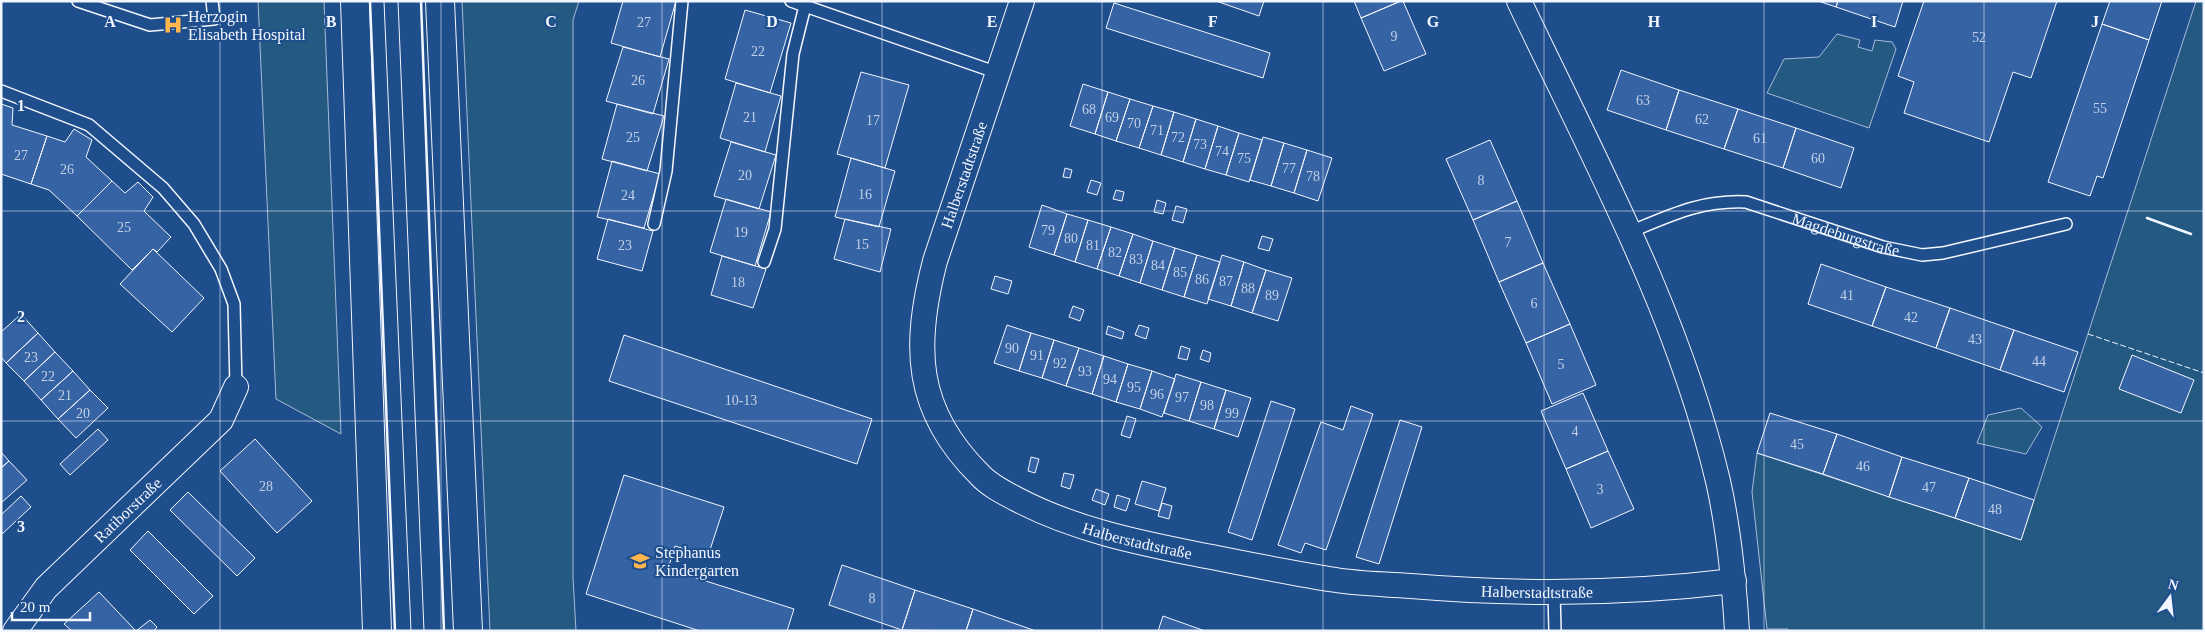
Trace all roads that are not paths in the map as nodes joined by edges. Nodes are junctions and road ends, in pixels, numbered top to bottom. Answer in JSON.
{"nodes":[{"id":1,"x":78,"y":1,"type":"edge"},
{"id":2,"x":212,"y":1,"type":"edge"},
{"id":3,"x":356,"y":1,"type":"edge"},
{"id":4,"x":440,"y":1,"type":"edge"},
{"id":5,"x":682,"y":1,"type":"edge"},
{"id":6,"x":791,"y":1,"type":"edge"},
{"id":7,"x":1022,"y":1,"type":"edge"},
{"id":8,"x":1519,"y":1,"type":"edge"},
{"id":9,"x":805,"y":6,"type":"junction"},
{"id":10,"x":998,"y":73,"type":"junction"},
{"id":11,"x":1,"y":91,"type":"edge"},
{"id":12,"x":654,"y":224,"type":"dead end"},
{"id":13,"x":2066,"y":224,"type":"dead end"},
{"id":14,"x":1630,"y":232,"type":"junction"},
{"id":15,"x":764,"y":262,"type":"dead end"},
{"id":16,"x":236,"y":387,"type":"joint"},
{"id":17,"x":1734,"y":581,"type":"junction"},
{"id":18,"x":1554,"y":592,"type":"junction"},
{"id":19,"x":15,"y":631,"type":"edge"},
{"id":20,"x":377,"y":631,"type":"edge"},
{"id":21,"x":468,"y":631,"type":"edge"},
{"id":22,"x":1555,"y":631,"type":"edge"},
{"id":23,"x":1737,"y":631,"type":"edge"}],
"edges":[{"from":1,"to":2,"type":"lane"},
{"from":3,"to":20,"type":"highway"},
{"from":4,"to":21,"type":"highway"},
{"from":5,"to":12,"type":"lane"},
{"from":6,"to":9,"type":"lane"},
{"from":7,"to":10,"type":"street","name":"Halberstadtstraße"},
{"from":8,"to":14,"type":"street"},
{"from":9,"to":10,"type":"lane"},
{"from":9,"to":15,"type":"lane"},
{"from":10,"to":18,"type":"street","name":"Halberstadtstraße"},
{"from":11,"to":16,"type":"lane"},
{"from":13,"to":14,"type":"lane","name":"Magdeburgstraße"},
{"from":14,"to":17,"type":"street"},
{"from":16,"to":19,"type":"street","name":"Ratiborstraße"},
{"from":17,"to":18,"type":"street","name":"Halberstadtstraße"},
{"from":17,"to":23,"type":"street"},
{"from":18,"to":22,"type":"lane"}]}
